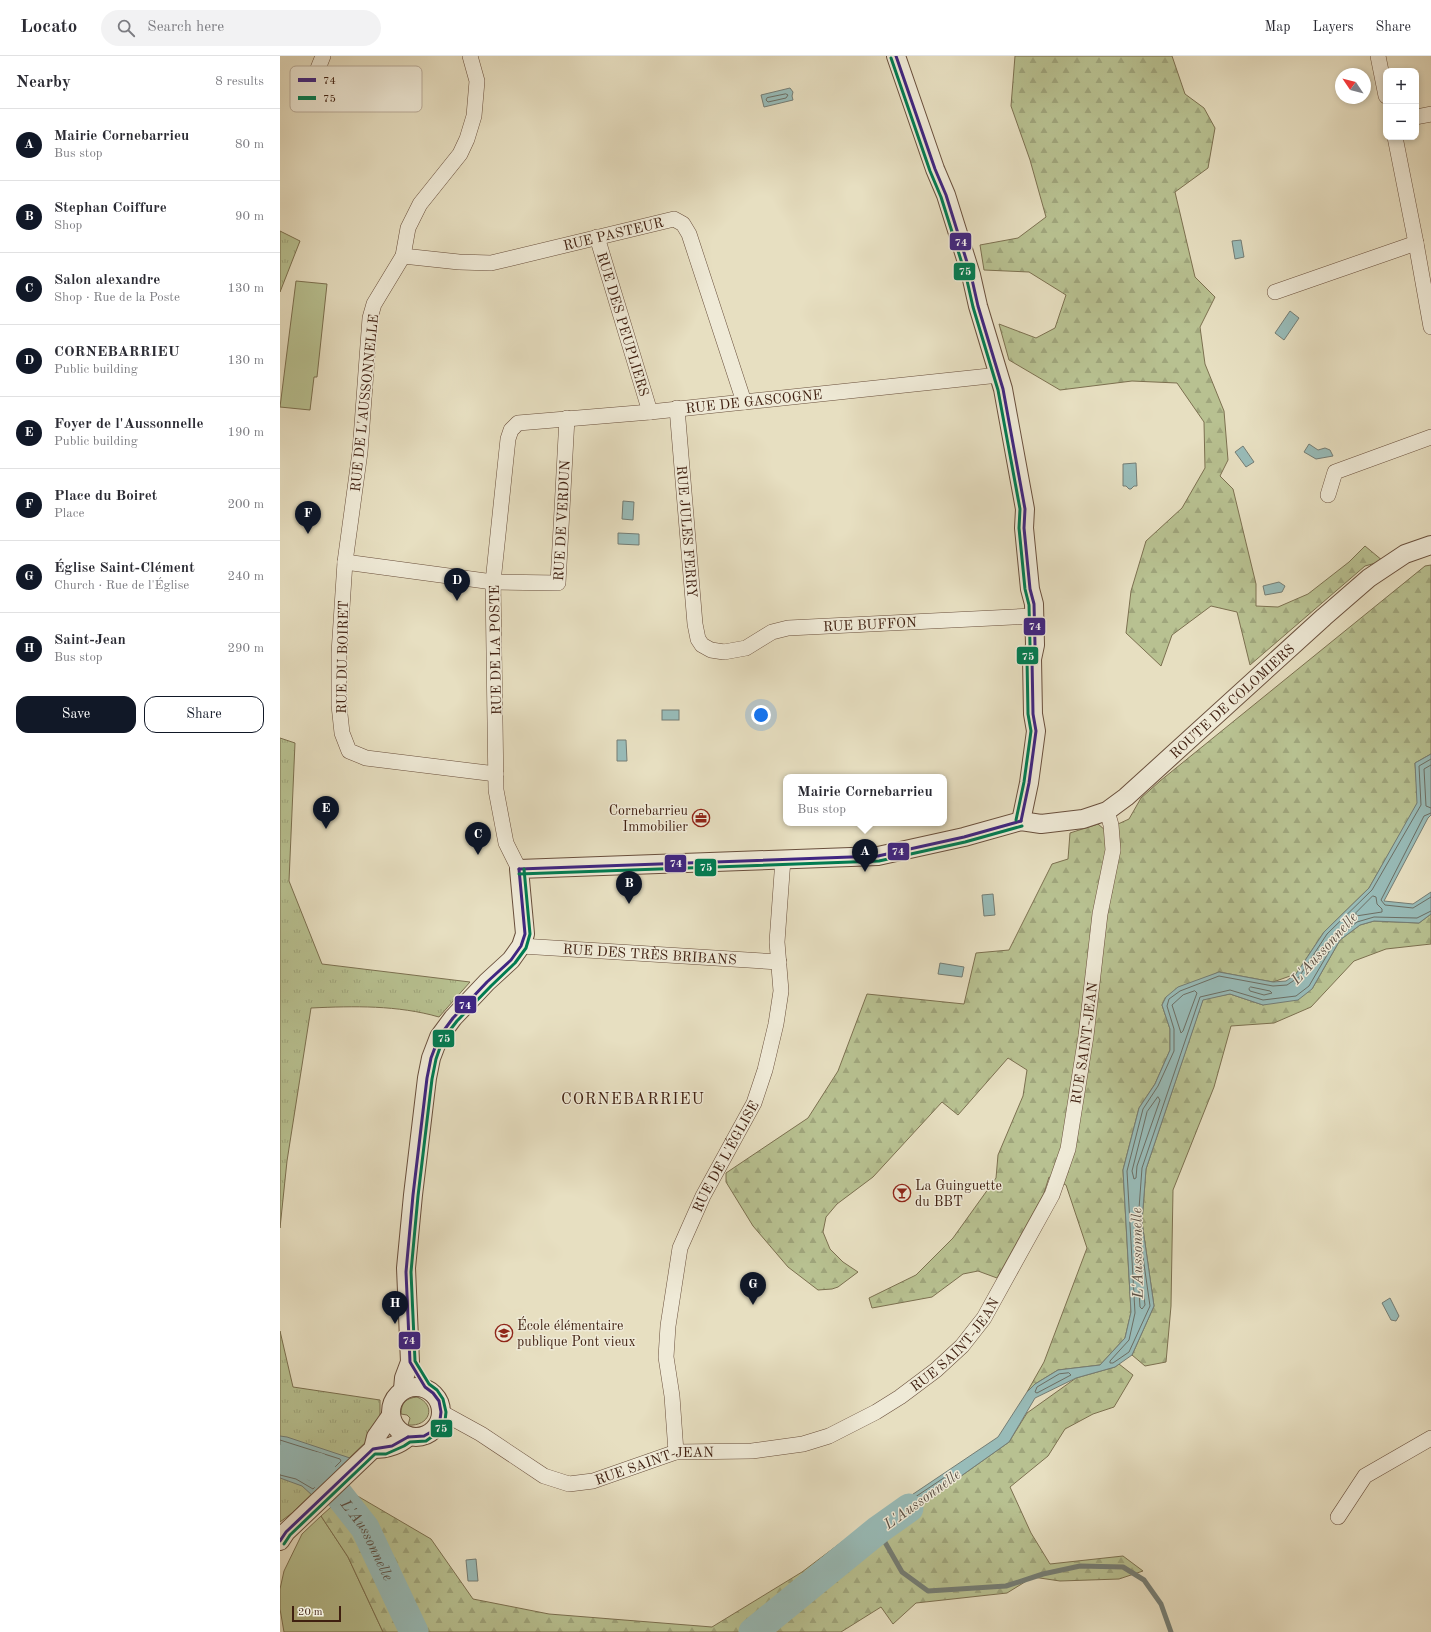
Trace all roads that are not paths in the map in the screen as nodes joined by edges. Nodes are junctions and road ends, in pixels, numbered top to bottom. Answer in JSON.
{"nodes":[{"id":1,"x":323,"y":56,"type":"edge"},
{"id":2,"x":470,"y":56,"type":"edge"},
{"id":3,"x":896,"y":56,"type":"edge"},
{"id":4,"x":1378,"y":56,"type":"edge"},
{"id":5,"x":319,"y":66,"type":"edge"},
{"id":6,"x":1383,"y":81,"type":"edge"},
{"id":7,"x":1431,"y":114,"type":"edge"},
{"id":8,"x":1419,"y":116,"type":"edge"},
{"id":9,"x":1396,"y":140,"type":"edge"},
{"id":10,"x":597,"y":237,"type":"junction"},
{"id":11,"x":1416,"y":243,"type":"junction"},
{"id":12,"x":403,"y":256,"type":"junction"},
{"id":13,"x":1275,"y":292,"type":"dead end"},
{"id":14,"x":1431,"y":327,"type":"edge"},
{"id":15,"x":999,"y":375,"type":"junction"},
{"id":16,"x":744,"y":402,"type":"junction"},
{"id":17,"x":677,"y":408,"type":"junction"},
{"id":18,"x":650,"y":412,"type":"junction"},
{"id":19,"x":567,"y":418,"type":"junction"},
{"id":20,"x":511,"y":430,"type":"joint"},
{"id":21,"x":1431,"y":438,"type":"edge"},
{"id":22,"x":1328,"y":495,"type":"dead end"},
{"id":23,"x":1431,"y":546,"type":"edge"},
{"id":24,"x":345,"y":562,"type":"junction"},
{"id":25,"x":493,"y":582,"type":"junction"},
{"id":26,"x":1034,"y":616,"type":"junction"},
{"id":27,"x":711,"y":650,"type":"joint"},
{"id":28,"x":496,"y":774,"type":"junction"},
{"id":29,"x":1107,"y":811,"type":"junction"},
{"id":30,"x":1021,"y":821,"type":"junction"},
{"id":31,"x":783,"y":859,"type":"junction"},
{"id":32,"x":519,"y":869,"type":"junction"},
{"id":33,"x":522,"y":946,"type":"junction"},
{"id":34,"x":779,"y":962,"type":"junction"},
{"id":35,"x":410,"y":1362,"type":"junction"},
{"id":36,"x":425,"y":1388,"type":"junction"},
{"id":37,"x":403,"y":1389,"type":"junction"},
{"id":38,"x":441,"y":1412,"type":"junction"},
{"id":39,"x":390,"y":1417,"type":"junction"},
{"id":40,"x":408,"y":1437,"type":"junction"},
{"id":41,"x":1431,"y":1438,"type":"edge"},
{"id":42,"x":373,"y":1449,"type":"junction"},
{"id":43,"x":676,"y":1452,"type":"junction"},
{"id":44,"x":1338,"y":1517,"type":"dead end"},
{"id":45,"x":280,"y":1541,"type":"edge"}],
"edges":[{"from":1,"to":5,"type":"street"},
{"from":2,"to":12,"type":"street","name":"RUE DE L'AUSSONNELLE"},
{"from":3,"to":15,"type":"street"},
{"from":4,"to":6,"type":"street"},
{"from":7,"to":8,"type":"street"},
{"from":9,"to":11,"type":"street"},
{"from":10,"to":12,"type":"street","name":"RUE PASTEUR"},
{"from":10,"to":16,"type":"street","name":"RUE PASTEUR"},
{"from":10,"to":18,"type":"street","name":"RUE DES PEUPLIERS"},
{"from":11,"to":13,"type":"street"},
{"from":11,"to":14,"type":"street"},
{"from":12,"to":24,"type":"street","name":"RUE DE L'AUSSONNELLE"},
{"from":15,"to":16,"type":"street","name":"RUE DE GASCOGNE"},
{"from":15,"to":26,"type":"street"},
{"from":16,"to":17,"type":"street","name":"RUE DE GASCOGNE"},
{"from":17,"to":18,"type":"street","name":"RUE DE GASCOGNE"},
{"from":17,"to":27,"type":"street","name":"RUE JULES FERRY"},
{"from":18,"to":19,"type":"street","name":"RUE DE GASCOGNE"},
{"from":19,"to":20,"type":"street","name":"RUE DE GASCOGNE"},
{"from":19,"to":25,"type":"street","name":"RUE DE VERDUN"},
{"from":20,"to":25,"type":"street","name":"RUE DE LA POSTE"},
{"from":21,"to":22,"type":"street"},
{"from":23,"to":29,"type":"street","name":"ROUTE DE COLOMIERS"},
{"from":24,"to":25,"type":"street"},
{"from":24,"to":28,"type":"street","name":"RUE DU BOIRET"},
{"from":25,"to":28,"type":"street","name":"RUE DE LA POSTE"},
{"from":26,"to":27,"type":"street","name":"RUE BUFFON"},
{"from":26,"to":30,"type":"street"},
{"from":28,"to":32,"type":"street","name":"RUE DE LA POSTE"},
{"from":29,"to":30,"type":"street","name":"ROUTE DE COLOMIERS"},
{"from":29,"to":43,"type":"street","name":"RUE SAINT-JEAN"},
{"from":30,"to":31,"type":"street"},
{"from":31,"to":32,"type":"street"},
{"from":31,"to":34,"type":"street","name":"RUE DE L'ÉGLISE"},
{"from":32,"to":33,"type":"street"},
{"from":33,"to":34,"type":"street","name":"RUE DES TRÈS BRIBANS"},
{"from":33,"to":35,"type":"street"},
{"from":34,"to":43,"type":"street","name":"RUE DE L'ÉGLISE"},
{"from":35,"to":36,"type":"street"},
{"from":35,"to":37,"type":"street"},
{"from":36,"to":37,"type":"street"},
{"from":36,"to":38,"type":"street"},
{"from":37,"to":39,"type":"street"},
{"from":38,"to":40,"type":"street"},
{"from":38,"to":43,"type":"street","name":"RUE SAINT-JEAN"},
{"from":39,"to":40,"type":"street"},
{"from":39,"to":42,"type":"street"},
{"from":40,"to":42,"type":"street"},
{"from":41,"to":44,"type":"street"},
{"from":42,"to":45,"type":"street"}]}
